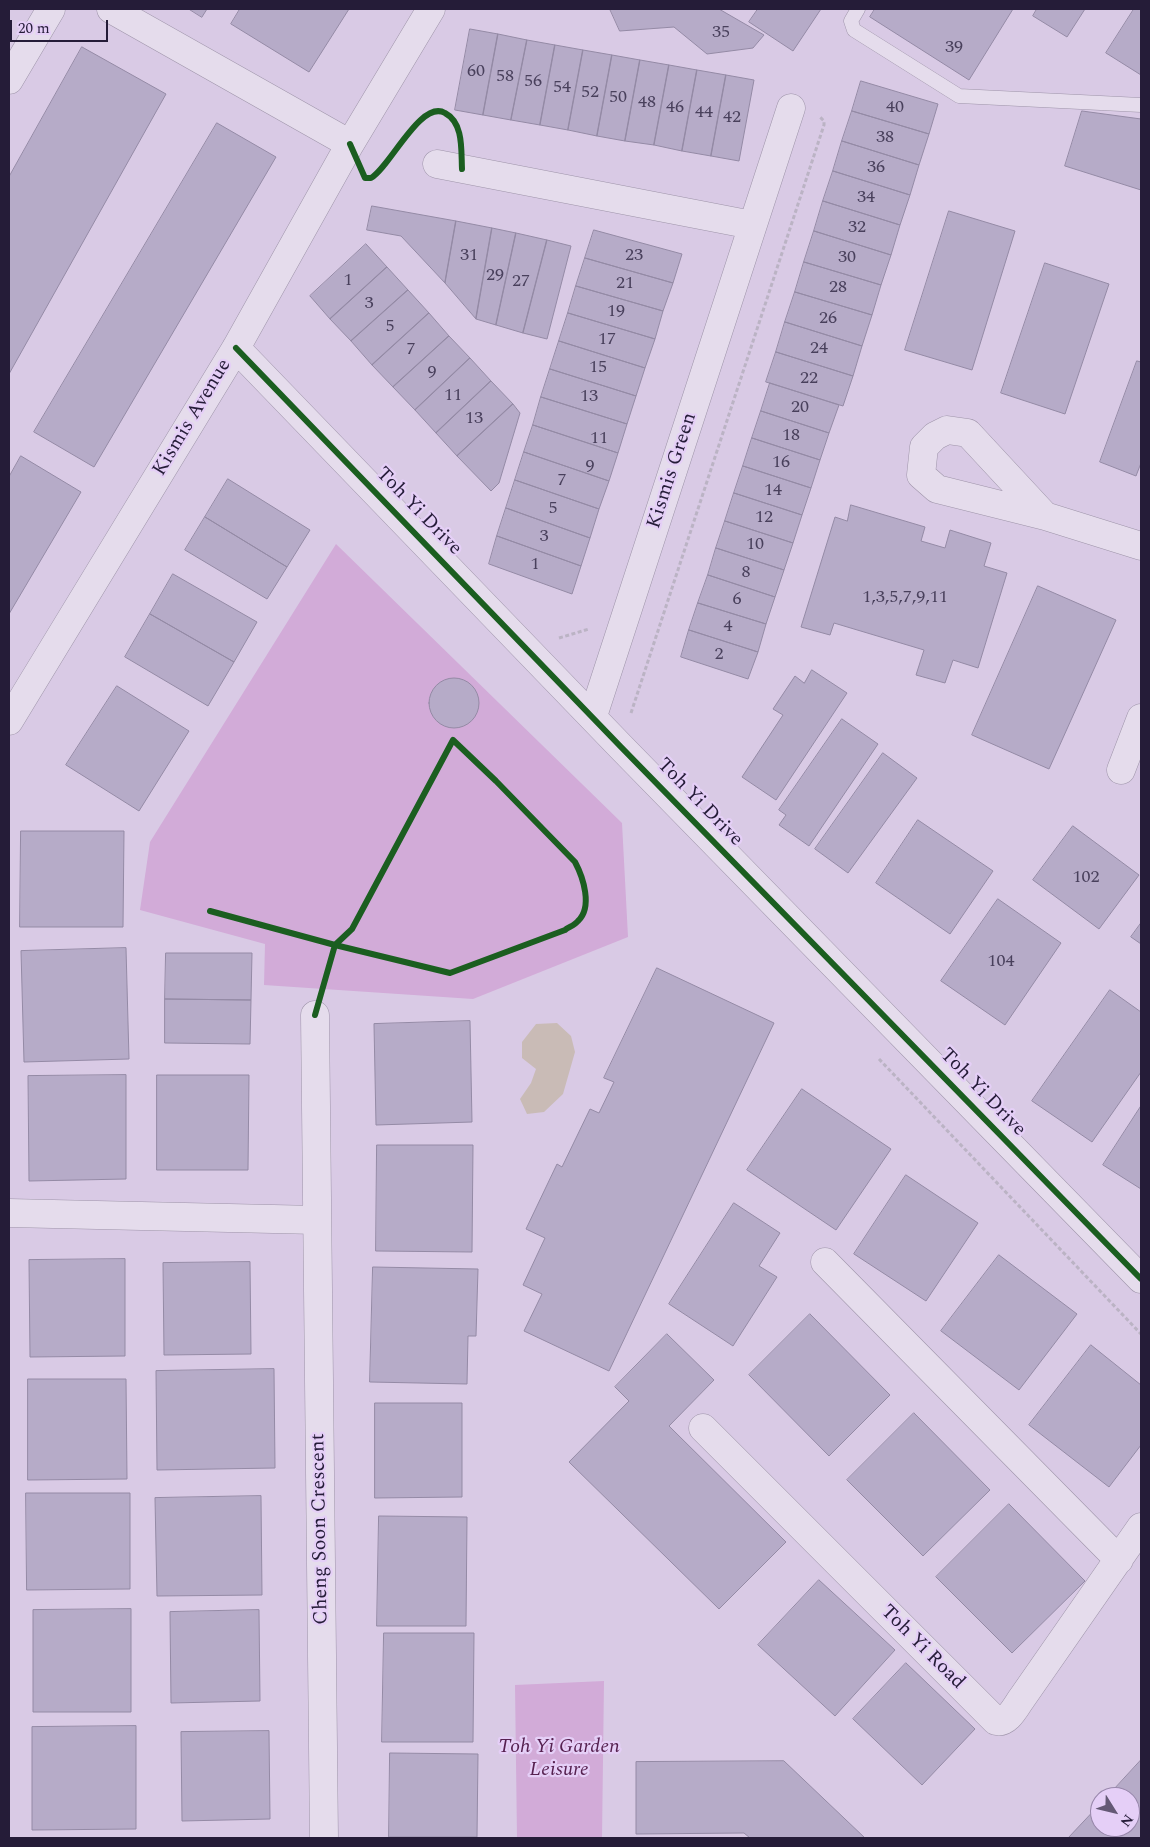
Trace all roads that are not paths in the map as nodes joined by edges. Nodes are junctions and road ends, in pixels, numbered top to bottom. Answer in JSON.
{"nodes":[{"id":1,"x":51,"y":9,"type":"edge"},
{"id":2,"x":111,"y":9,"type":"edge"},
{"id":3,"x":431,"y":9,"type":"edge"},
{"id":4,"x":858,"y":9,"type":"edge"},
{"id":5,"x":9,"y":80,"type":"edge"},
{"id":6,"x":1141,"y":106,"type":"edge"},
{"id":7,"x":791,"y":108,"type":"road end"},
{"id":8,"x":350,"y":144,"type":"junction"},
{"id":9,"x":437,"y":164,"type":"dead end"},
{"id":10,"x":752,"y":225,"type":"junction"},
{"id":11,"x":236,"y":348,"type":"junction"},
{"id":12,"x":1045,"y":516,"type":"dead end"},
{"id":13,"x":1141,"y":546,"type":"edge"},
{"id":14,"x":593,"y":716,"type":"junction"},
{"id":15,"x":1141,"y":718,"type":"edge"},
{"id":16,"x":9,"y":721,"type":"edge"},
{"id":17,"x":1121,"y":770,"type":"dead end"},
{"id":18,"x":315,"y":1015,"type":"dead end"},
{"id":19,"x":9,"y":1213,"type":"edge"},
{"id":20,"x":318,"y":1220,"type":"junction"},
{"id":21,"x":825,"y":1262,"type":"dead end"},
{"id":22,"x":1141,"y":1279,"type":"edge"},
{"id":23,"x":703,"y":1428,"type":"dead end"},
{"id":24,"x":1141,"y":1527,"type":"edge"},
{"id":25,"x":1119,"y":1560,"type":"junction"},
{"id":26,"x":324,"y":1838,"type":"edge"}],
"edges":[{"from":1,"to":5,"type":"street"},
{"from":2,"to":8,"type":"street"},
{"from":3,"to":8,"type":"street","name":"Kismis Avenue"},
{"from":4,"to":6,"type":"lane"},
{"from":7,"to":10,"type":"street","name":"Kismis Green"},
{"from":8,"to":11,"type":"street","name":"Kismis Avenue"},
{"from":9,"to":10,"type":"street"},
{"from":10,"to":14,"type":"street","name":"Kismis Green"},
{"from":11,"to":14,"type":"street","name":"Toh Yi Drive"},
{"from":11,"to":16,"type":"street","name":"Kismis Avenue"},
{"from":12,"to":13,"type":"street"},
{"from":14,"to":22,"type":"street","name":"Toh Yi Drive"},
{"from":15,"to":17,"type":"street"},
{"from":18,"to":20,"type":"street","name":"Cheng Soon Crescent"},
{"from":19,"to":20,"type":"street"},
{"from":20,"to":26,"type":"street","name":"Cheng Soon Crescent"},
{"from":21,"to":25,"type":"street"},
{"from":23,"to":25,"type":"street","name":"Toh Yi Road"},
{"from":24,"to":25,"type":"street","name":"Toh Yi Road"}]}
